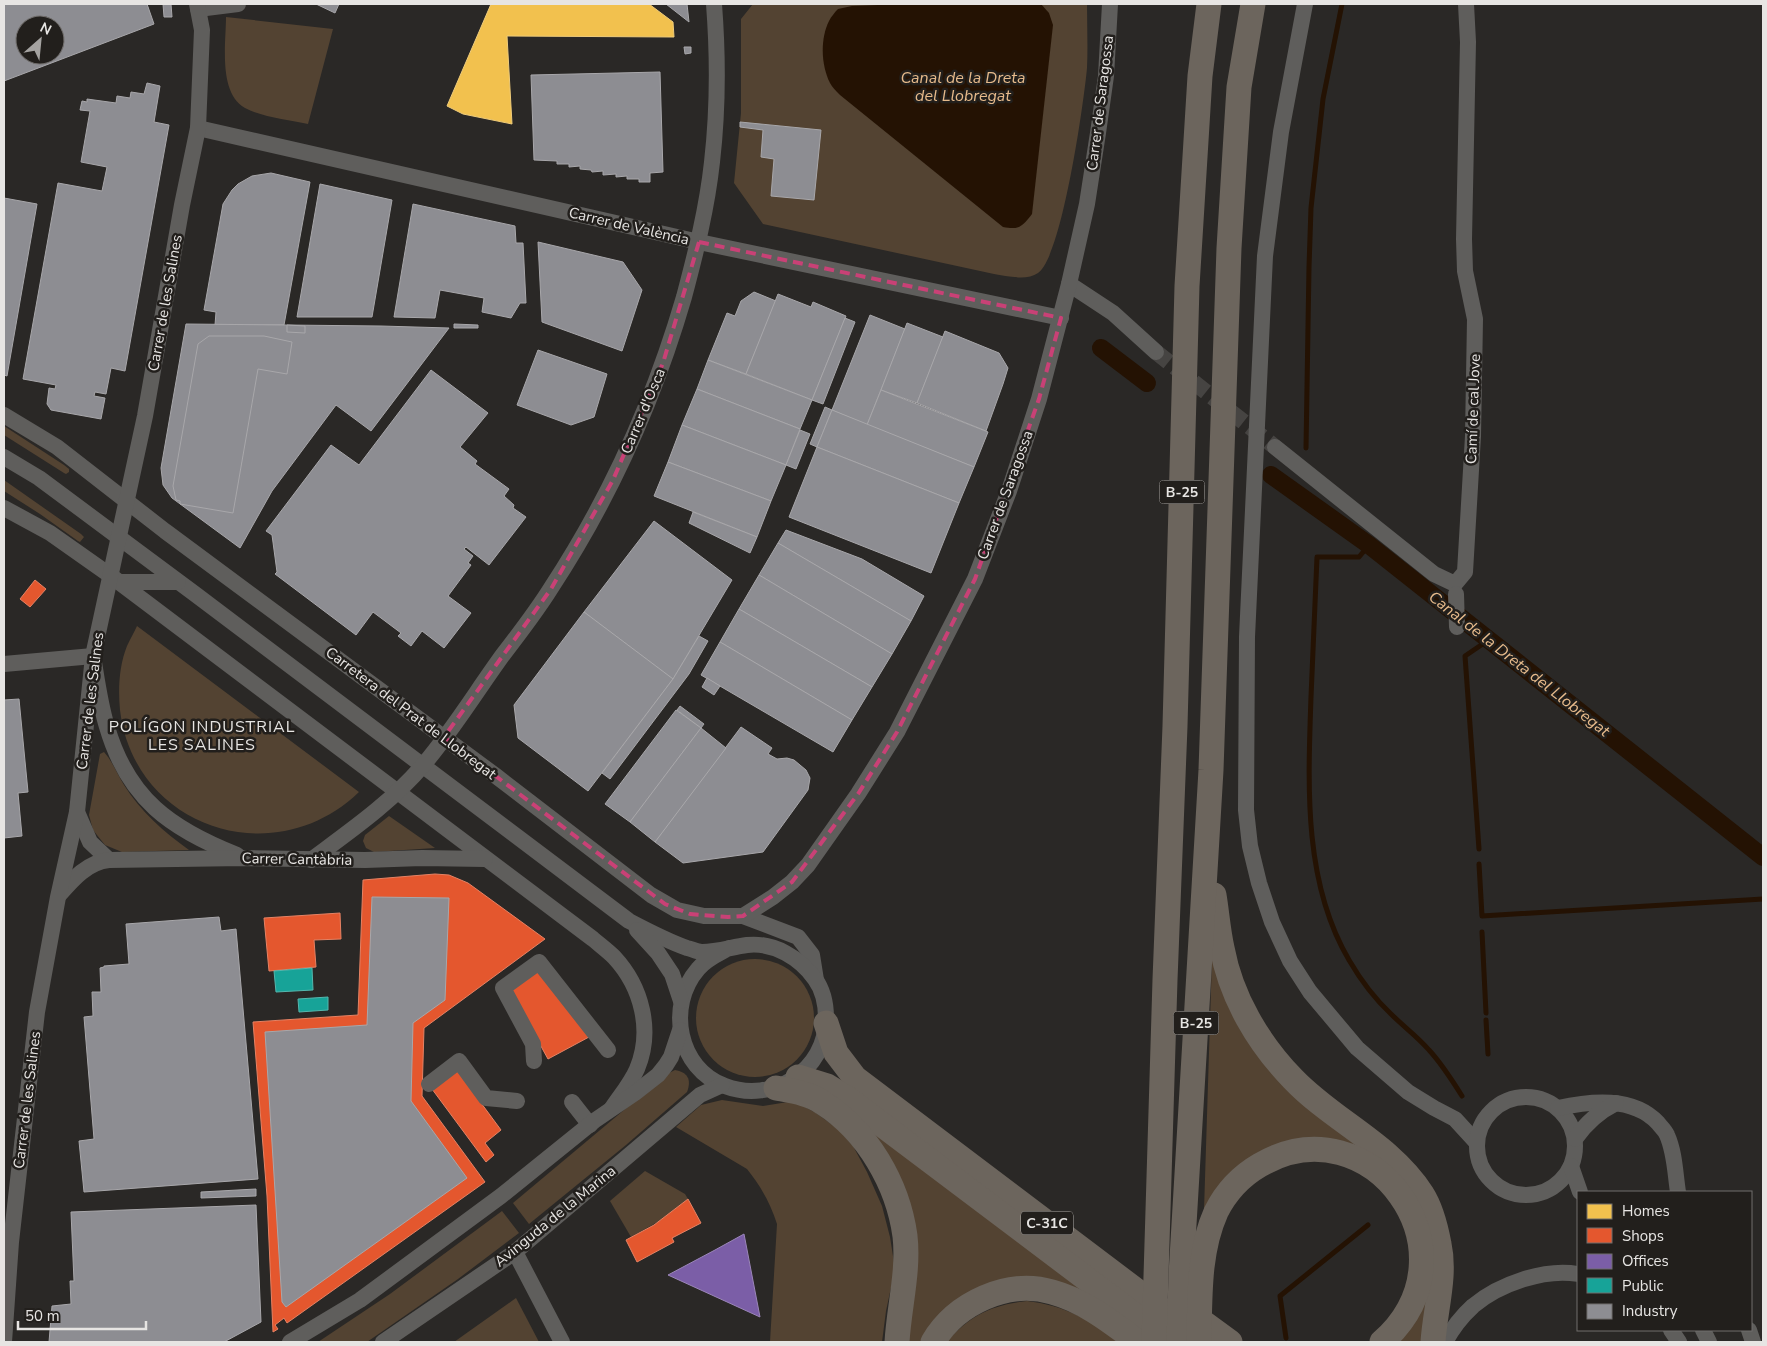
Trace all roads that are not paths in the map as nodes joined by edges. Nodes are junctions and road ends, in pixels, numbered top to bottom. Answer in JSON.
{"nodes":[{"id":1,"x":238,"y":4,"type":"edge"},
{"id":2,"x":714,"y":4,"type":"edge"},
{"id":3,"x":1110,"y":4,"type":"edge"},
{"id":4,"x":1209,"y":4,"type":"edge"},
{"id":5,"x":1252,"y":4,"type":"edge"},
{"id":6,"x":1305,"y":4,"type":"edge"},
{"id":7,"x":1466,"y":4,"type":"edge"},
{"id":8,"x":198,"y":6,"type":"edge"},
{"id":9,"x":198,"y":128,"type":"junction"},
{"id":10,"x":700,"y":242,"type":"junction"},
{"id":11,"x":1069,"y":284,"type":"junction"},
{"id":12,"x":1061,"y":318,"type":"junction"},
{"id":13,"x":1156,"y":352,"type":"tunnel mouth"},
{"id":14,"x":4,"y":416,"type":"edge"},
{"id":15,"x":1275,"y":447,"type":"tunnel mouth"},
{"id":16,"x":4,"y":457,"type":"edge"},
{"id":17,"x":126,"y":500,"type":"junction"},
{"id":18,"x":4,"y":508,"type":"edge"},
{"id":19,"x":118,"y":538,"type":"junction"},
{"id":20,"x":115,"y":579,"type":"junction"},
{"id":21,"x":178,"y":582,"type":"junction"},
{"id":22,"x":1459,"y":594,"type":"junction"},
{"id":23,"x":1457,"y":627,"type":"dead end"},
{"id":24,"x":93,"y":656,"type":"junction"},
{"id":25,"x":4,"y":664,"type":"edge"},
{"id":26,"x":444,"y":737,"type":"junction"},
{"id":27,"x":423,"y":765,"type":"junction"},
{"id":28,"x":1211,"y":770,"type":"junction"},
{"id":29,"x":397,"y":791,"type":"junction"},
{"id":30,"x":77,"y":812,"type":"junction"},
{"id":31,"x":244,"y":858,"type":"junction"},
{"id":32,"x":485,"y":859,"type":"junction"},
{"id":33,"x":108,"y":860,"type":"junction"},
{"id":34,"x":311,"y":860,"type":"junction"},
{"id":35,"x":58,"y":897,"type":"junction"},
{"id":36,"x":742,"y":916,"type":"junction"},
{"id":37,"x":629,"y":921,"type":"junction"},
{"id":38,"x":729,"y":948,"type":"junction"},
{"id":39,"x":816,"y":980,"type":"junction"},
{"id":40,"x":681,"y":1001,"type":"junction"},
{"id":41,"x":826,"y":1023,"type":"junction"},
{"id":42,"x":680,"y":1030,"type":"junction"},
{"id":43,"x":608,"y":1050,"type":"dead end"},
{"id":44,"x":534,"y":1061,"type":"dead end"},
{"id":45,"x":798,"y":1077,"type":"junction"},
{"id":46,"x":429,"y":1084,"type":"dead end"},
{"id":47,"x":722,"y":1085,"type":"junction"},
{"id":48,"x":776,"y":1088,"type":"junction"},
{"id":49,"x":518,"y":1101,"type":"dead end"},
{"id":50,"x":572,"y":1102,"type":"dead end"},
{"id":51,"x":1616,"y":1103,"type":"junction"},
{"id":52,"x":612,"y":1108,"type":"junction"},
{"id":53,"x":1558,"y":1108,"type":"junction"},
{"id":54,"x":1486,"y":1117,"type":"junction"},
{"id":55,"x":1455,"y":1119,"type":"junction"},
{"id":56,"x":590,"y":1125,"type":"junction"},
{"id":57,"x":1575,"y":1139,"type":"junction"},
{"id":58,"x":1477,"y":1143,"type":"junction"},
{"id":59,"x":1571,"y":1166,"type":"junction"},
{"id":60,"x":1580,"y":1191,"type":"edge"},
{"id":61,"x":1678,"y":1191,"type":"edge"},
{"id":62,"x":7,"y":1242,"type":"edge"},
{"id":63,"x":1149,"y":1251,"type":"junction"},
{"id":64,"x":515,"y":1252,"type":"junction"},
{"id":65,"x":1577,"y":1274,"type":"edge"},
{"id":66,"x":1191,"y":1282,"type":"junction"},
{"id":67,"x":1672,"y":1331,"type":"edge"},
{"id":68,"x":391,"y":1340,"type":"edge"},
{"id":69,"x":4,"y":1342,"type":"edge"},
{"id":70,"x":290,"y":1342,"type":"edge"},
{"id":71,"x":562,"y":1342,"type":"edge"},
{"id":72,"x":897,"y":1342,"type":"edge"},
{"id":73,"x":934,"y":1342,"type":"edge"},
{"id":74,"x":1138,"y":1342,"type":"edge"},
{"id":75,"x":1154,"y":1342,"type":"edge"},
{"id":76,"x":1170,"y":1342,"type":"edge"},
{"id":77,"x":1179,"y":1342,"type":"edge"},
{"id":78,"x":1199,"y":1342,"type":"edge"},
{"id":79,"x":1223,"y":1342,"type":"edge"},
{"id":80,"x":1382,"y":1342,"type":"edge"},
{"id":81,"x":1434,"y":1342,"type":"edge"},
{"id":82,"x":1445,"y":1342,"type":"edge"},
{"id":83,"x":1679,"y":1342,"type":"edge"}],
"edges":[{"from":1,"to":8,"type":"street"},
{"from":2,"to":10,"type":"street","name":"Carrer d'Osca"},
{"from":3,"to":11,"type":"street","name":"Carrer de Saragossa"},
{"from":4,"to":63,"type":"highway","number":"B-25"},
{"from":5,"to":28,"type":"highway","number":"B-25"},
{"from":6,"to":55,"type":"street"},
{"from":7,"to":22,"type":"street","name":"Camí de cal Jove"},
{"from":8,"to":9,"type":"street","name":"Carrer de les Salines"},
{"from":9,"to":10,"type":"street","name":"Carrer de València"},
{"from":9,"to":17,"type":"street","name":"Carrer de les Salines"},
{"from":10,"to":12,"type":"street","name":"Carrer de València"},
{"from":10,"to":26,"type":"street","name":"Carrer d'Osca"},
{"from":11,"to":12,"type":"street","name":"Carrer de Saragossa"},
{"from":11,"to":13,"type":"street"},
{"from":12,"to":36,"type":"street","name":"Carrer de Saragossa"},
{"from":14,"to":17,"type":"street","name":"Carretera del Prat de Llobregat"},
{"from":15,"to":22,"type":"street"},
{"from":16,"to":19,"type":"street"},
{"from":17,"to":19,"type":"street","name":"Carrer de les Salines"},
{"from":17,"to":26,"type":"street","name":"Carretera del Prat de Llobregat"},
{"from":18,"to":20,"type":"street"},
{"from":19,"to":20,"type":"street","name":"Carrer de les Salines"},
{"from":19,"to":21,"type":"street"},
{"from":20,"to":21,"type":"street"},
{"from":20,"to":24,"type":"street","name":"Carrer de les Salines"},
{"from":20,"to":29,"type":"street"},
{"from":21,"to":27,"type":"street"},
{"from":22,"to":23,"type":"street"},
{"from":24,"to":25,"type":"street"},
{"from":24,"to":30,"type":"street","name":"Carrer de les Salines"},
{"from":24,"to":31,"type":"street"},
{"from":26,"to":27,"type":"street","name":"Carrer d'Osca"},
{"from":26,"to":36,"type":"street","name":"Carretera del Prat de Llobregat"},
{"from":27,"to":29,"type":"street","name":"Carrer d'Osca"},
{"from":27,"to":37,"type":"street"},
{"from":28,"to":66,"type":"highway","number":"B-25"},
{"from":28,"to":81,"type":"highway"},
{"from":29,"to":32,"type":"street"},
{"from":29,"to":34,"type":"street","name":"Carrer d'Osca"},
{"from":30,"to":33,"type":"street"},
{"from":30,"to":35,"type":"street","name":"Carrer de les Salines"},
{"from":31,"to":33,"type":"street","name":"Carrer Cantàbria"},
{"from":31,"to":34,"type":"street","name":"Carrer Cantàbria"},
{"from":32,"to":34,"type":"street","name":"Carrer Cantàbria"},
{"from":32,"to":52,"type":"street"},
{"from":33,"to":35,"type":"street","name":"Carrer Cantàbria"},
{"from":35,"to":62,"type":"street","name":"Carrer de les Salines"},
{"from":36,"to":39,"type":"street","name":"Carretera del Prat de Llobregat"},
{"from":37,"to":38,"type":"street"},
{"from":37,"to":40,"type":"street"},
{"from":38,"to":39,"type":"street"},
{"from":38,"to":40,"type":"street"},
{"from":39,"to":41,"type":"street"},
{"from":40,"to":42,"type":"street"},
{"from":41,"to":45,"type":"street"},
{"from":41,"to":79,"type":"highway","number":"C-31C"},
{"from":42,"to":47,"type":"street"},
{"from":42,"to":52,"type":"street"},
{"from":43,"to":44,"type":"street"},
{"from":45,"to":48,"type":"street"},
{"from":45,"to":76,"type":"highway","number":"C-31C"},
{"from":46,"to":49,"type":"street"},
{"from":47,"to":48,"type":"street"},
{"from":47,"to":64,"type":"street","name":"Avinguda de la Marina"},
{"from":48,"to":72,"type":"highway"},
{"from":50,"to":56,"type":"street"},
{"from":51,"to":53,"type":"street"},
{"from":51,"to":57,"type":"street"},
{"from":51,"to":61,"type":"street"},
{"from":52,"to":56,"type":"street"},
{"from":53,"to":54,"type":"street"},
{"from":53,"to":57,"type":"street"},
{"from":54,"to":55,"type":"street"},
{"from":54,"to":58,"type":"street"},
{"from":55,"to":58,"type":"street"},
{"from":56,"to":70,"type":"street"},
{"from":57,"to":59,"type":"street"},
{"from":58,"to":59,"type":"street"},
{"from":59,"to":60,"type":"street"},
{"from":62,"to":69,"type":"street","name":"Carrer de les Salines"},
{"from":63,"to":74,"type":"highway"},
{"from":63,"to":75,"type":"highway"},
{"from":64,"to":68,"type":"street","name":"Avinguda de la Marina"},
{"from":64,"to":71,"type":"street"},
{"from":65,"to":82,"type":"street"},
{"from":66,"to":77,"type":"highway","number":"B-25"},
{"from":66,"to":78,"type":"highway"},
{"from":66,"to":80,"type":"highway"},
{"from":67,"to":83,"type":"street"},
{"from":73,"to":74,"type":"highway"}]}
